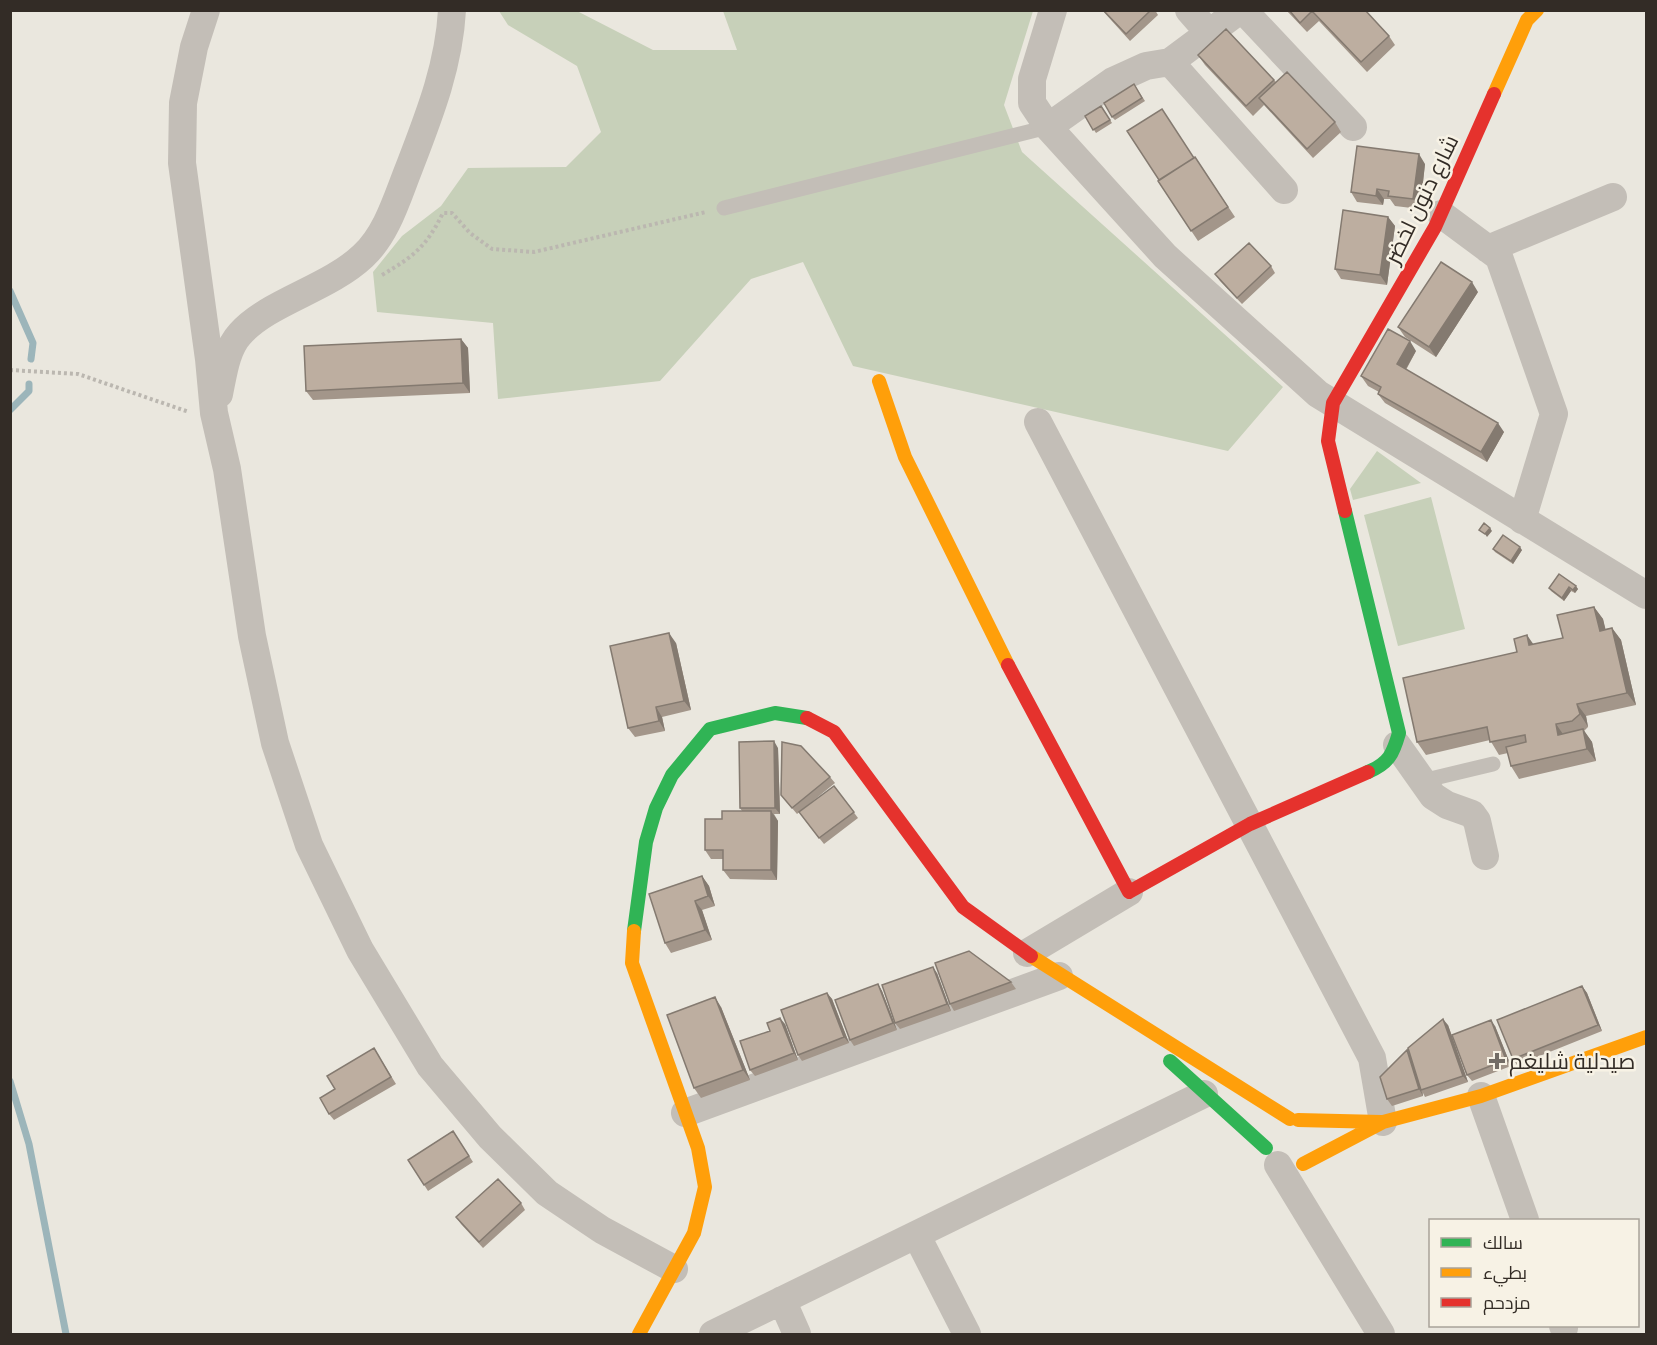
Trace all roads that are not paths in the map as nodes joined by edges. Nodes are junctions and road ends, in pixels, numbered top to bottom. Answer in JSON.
{"nodes":[{"id":1,"x":206,"y":10,"type":"edge"},
{"id":2,"x":452,"y":10,"type":"edge"},
{"id":3,"x":1053,"y":10,"type":"edge"},
{"id":4,"x":1188,"y":10,"type":"edge"},
{"id":5,"x":1241,"y":10,"type":"edge"},
{"id":6,"x":1537,"y":10,"type":"edge"},
{"id":7,"x":1210,"y":34,"type":"junction"},
{"id":8,"x":1170,"y":62,"type":"junction"},
{"id":9,"x":1353,"y":127,"type":"dead end"},
{"id":10,"x":1048,"y":128,"type":"junction"},
{"id":11,"x":1284,"y":190,"type":"dead end"},
{"id":12,"x":1613,"y":197,"type":"dead end"},
{"id":13,"x":724,"y":208,"type":"road end"},
{"id":14,"x":1441,"y":214,"type":"junction"},
{"id":15,"x":1488,"y":249,"type":"junction"},
{"id":16,"x":879,"y":381,"type":"dead end"},
{"id":17,"x":1333,"y":403,"type":"junction"},
{"id":18,"x":214,"y":413,"type":"junction"},
{"id":19,"x":1038,"y":422,"type":"dead end"},
{"id":20,"x":1522,"y":520,"type":"junction"},
{"id":21,"x":1647,"y":595,"type":"edge"},
{"id":22,"x":1397,"y":745,"type":"junction"},
{"id":23,"x":1493,"y":764,"type":"edge"},
{"id":24,"x":1422,"y":782,"type":"junction"},
{"id":25,"x":1250,"y":824,"type":"junction"},
{"id":26,"x":1485,"y":856,"type":"dead end"},
{"id":27,"x":1129,"y":892,"type":"junction"},
{"id":28,"x":1027,"y":953,"type":"junction"},
{"id":29,"x":1059,"y":976,"type":"junction"},
{"id":30,"x":1121,"y":1014,"type":"junction"},
{"id":31,"x":1647,"y":1037,"type":"edge"},
{"id":32,"x":1204,"y":1094,"type":"junction"},
{"id":33,"x":1481,"y":1096,"type":"junction"},
{"id":34,"x":685,"y":1113,"type":"junction"},
{"id":35,"x":1294,"y":1120,"type":"junction"},
{"id":36,"x":1383,"y":1122,"type":"junction"},
{"id":37,"x":1277,"y":1148,"type":"junction"},
{"id":38,"x":1525,"y":1219,"type":"edge"},
{"id":39,"x":917,"y":1236,"type":"junction"},
{"id":40,"x":674,"y":1269,"type":"junction"},
{"id":41,"x":782,"y":1300,"type":"junction"},
{"id":42,"x":639,"y":1335,"type":"edge"},
{"id":43,"x":713,"y":1335,"type":"edge"},
{"id":44,"x":798,"y":1335,"type":"edge"},
{"id":45,"x":967,"y":1335,"type":"edge"},
{"id":46,"x":1381,"y":1335,"type":"edge"}],
"edges":[{"from":1,"to":18,"type":"street"},
{"from":2,"to":18,"type":"street"},
{"from":3,"to":10,"type":"street"},
{"from":4,"to":7,"type":"street"},
{"from":5,"to":7,"type":"street"},
{"from":5,"to":9,"type":"street"},
{"from":6,"to":14,"type":"main road","name":"شارع دنون لخضر"},
{"from":7,"to":8,"type":"street"},
{"from":8,"to":10,"type":"street"},
{"from":8,"to":11,"type":"street"},
{"from":10,"to":13,"type":"lane"},
{"from":10,"to":17,"type":"street"},
{"from":12,"to":15,"type":"street"},
{"from":14,"to":15,"type":"street"},
{"from":14,"to":17,"type":"main road","name":"شارع دنون لخضر"},
{"from":15,"to":20,"type":"street"},
{"from":16,"to":27,"type":"main road"},
{"from":17,"to":20,"type":"street"},
{"from":17,"to":22,"type":"main road"},
{"from":18,"to":40,"type":"street"},
{"from":19,"to":25,"type":"street"},
{"from":20,"to":21,"type":"street"},
{"from":22,"to":24,"type":"street"},
{"from":22,"to":25,"type":"main road"},
{"from":23,"to":24,"type":"lane"},
{"from":24,"to":26,"type":"street"},
{"from":25,"to":27,"type":"main road"},
{"from":25,"to":36,"type":"street"},
{"from":27,"to":28,"type":"street"},
{"from":28,"to":29,"type":"main road"},
{"from":28,"to":34,"type":"main road"},
{"from":29,"to":30,"type":"main road"},
{"from":29,"to":34,"type":"street"},
{"from":30,"to":32,"type":"main road"},
{"from":30,"to":35,"type":"main road"},
{"from":31,"to":33,"type":"main road"},
{"from":32,"to":37,"type":"main road"},
{"from":32,"to":39,"type":"street"},
{"from":33,"to":36,"type":"main road"},
{"from":33,"to":38,"type":"street"},
{"from":34,"to":40,"type":"main road"},
{"from":35,"to":36,"type":"main road"},
{"from":35,"to":37,"type":"main road"},
{"from":35,"to":37,"type":"main road"},
{"from":36,"to":37,"type":"main road"},
{"from":37,"to":46,"type":"street"},
{"from":39,"to":41,"type":"street"},
{"from":39,"to":45,"type":"street"},
{"from":40,"to":42,"type":"main road"},
{"from":41,"to":43,"type":"street"},
{"from":41,"to":44,"type":"street"}]}
